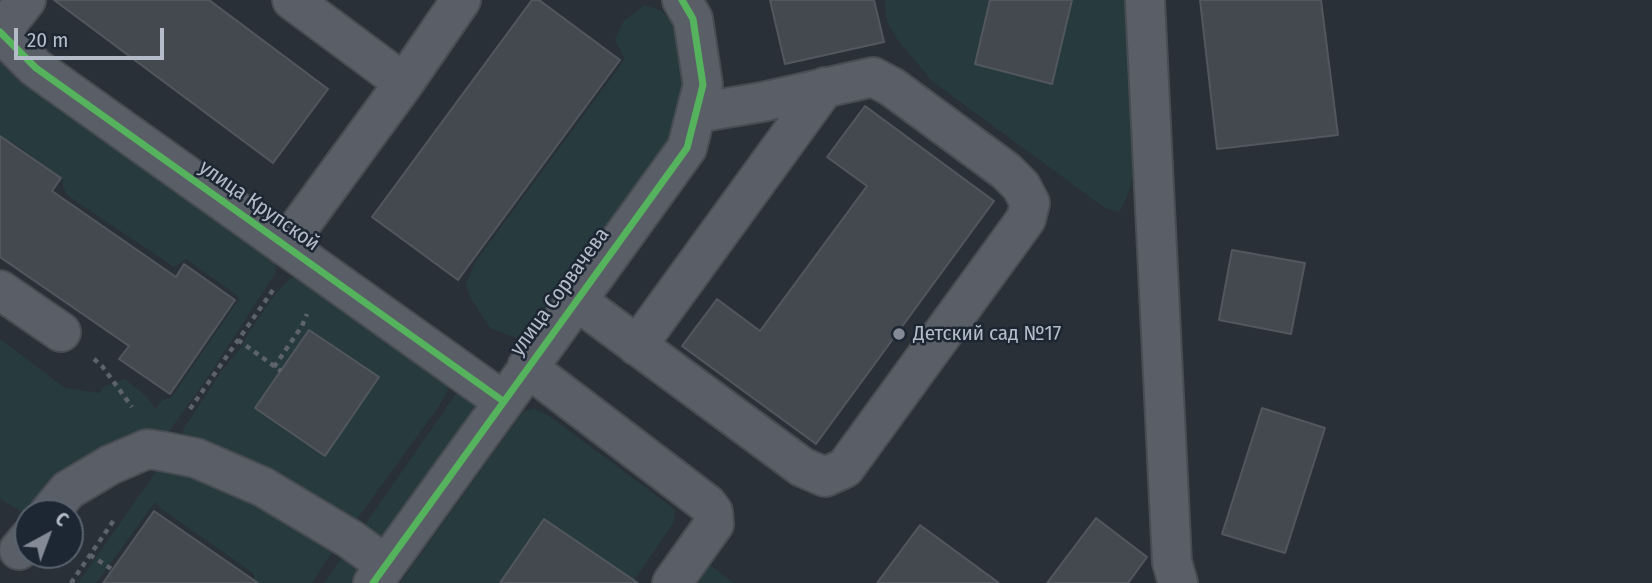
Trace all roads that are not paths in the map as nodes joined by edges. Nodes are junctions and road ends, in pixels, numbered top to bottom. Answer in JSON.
{"nodes":[{"id":1,"x":26,"y":0,"type":"edge"},
{"id":2,"x":292,"y":0,"type":"edge"},
{"id":3,"x":461,"y":0,"type":"edge"},
{"id":4,"x":682,"y":0,"type":"edge"},
{"id":5,"x":1145,"y":0,"type":"edge"},
{"id":6,"x":0,"y":32,"type":"edge"},
{"id":7,"x":404,"y":83,"type":"junction"},
{"id":8,"x":825,"y":87,"type":"junction"},
{"id":9,"x":696,"y":113,"type":"junction"},
{"id":10,"x":291,"y":254,"type":"junction"},
{"id":11,"x":0,"y":290,"type":"edge"},
{"id":12,"x":576,"y":300,"type":"junction"},
{"id":13,"x":61,"y":332,"type":"road end"},
{"id":14,"x":637,"y":345,"type":"junction"},
{"id":15,"x":527,"y":367,"type":"junction"},
{"id":16,"x":503,"y":401,"type":"junction"},
{"id":17,"x":61,"y":499,"type":"edge"},
{"id":18,"x":380,"y":574,"type":"edge"},
{"id":19,"x":672,"y":583,"type":"edge"},
{"id":20,"x":1178,"y":583,"type":"edge"}],
"edges":[{"from":1,"to":6,"type":"street"},
{"from":2,"to":7,"type":"street"},
{"from":3,"to":7,"type":"street"},
{"from":4,"to":9,"type":"street","name":"улица Сорвачева"},
{"from":5,"to":20,"type":"street"},
{"from":6,"to":10,"type":"street","name":"улица Крупской"},
{"from":7,"to":10,"type":"street"},
{"from":8,"to":9,"type":"street"},
{"from":8,"to":14,"type":"street"},
{"from":8,"to":14,"type":"street"},
{"from":9,"to":12,"type":"street","name":"улица Сорвачева"},
{"from":10,"to":16,"type":"street","name":"улица Крупской"},
{"from":11,"to":13,"type":"street"},
{"from":12,"to":14,"type":"street"},
{"from":12,"to":15,"type":"street","name":"улица Сорвачева"},
{"from":15,"to":16,"type":"street","name":"улица Сорвачева"},
{"from":15,"to":19,"type":"street"},
{"from":16,"to":18,"type":"street","name":"улица Сорвачева"},
{"from":17,"to":18,"type":"street"}]}
